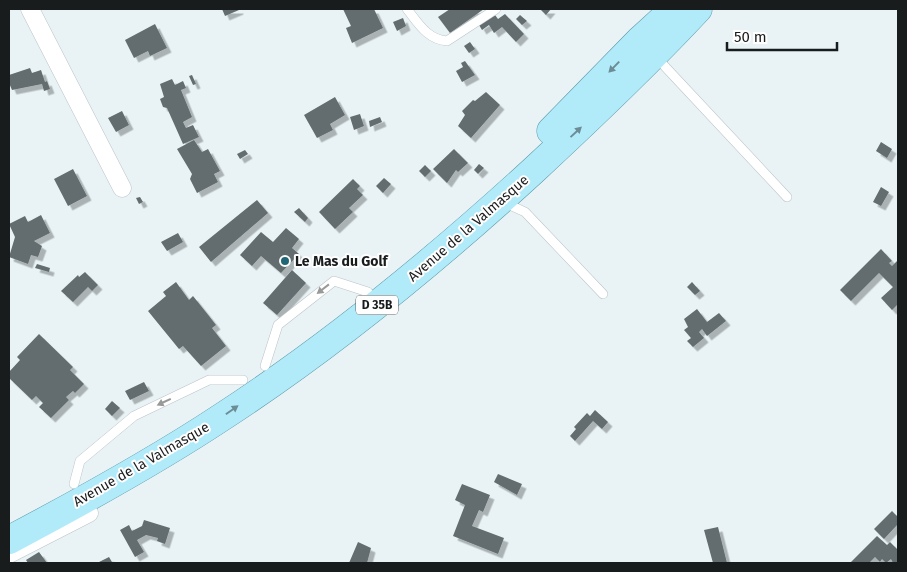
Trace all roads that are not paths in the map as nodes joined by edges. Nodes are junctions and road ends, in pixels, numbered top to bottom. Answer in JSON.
{"nodes":[{"id":1,"x":30,"y":9,"type":"edge"},
{"id":2,"x":407,"y":9,"type":"edge"},
{"id":3,"x":496,"y":9,"type":"edge"},
{"id":4,"x":674,"y":9,"type":"edge"},
{"id":5,"x":698,"y":9,"type":"edge"},
{"id":6,"x":647,"y":48,"type":"junction"},
{"id":7,"x":122,"y":188,"type":"dead end"},
{"id":8,"x":787,"y":196,"type":"dead end"},
{"id":9,"x":501,"y":200,"type":"junction"},
{"id":10,"x":603,"y":294,"type":"dead end"},
{"id":11,"x":89,"y":513,"type":"dead end"},
{"id":12,"x":9,"y":518,"type":"edge"},
{"id":13,"x":9,"y":540,"type":"edge"},
{"id":14,"x":9,"y":554,"type":"edge"}],
"edges":[{"from":1,"to":7,"type":"street"},
{"from":2,"to":3,"type":"lane"},
{"from":4,"to":6,"type":"main road","name":"Avenue de la Valmasque","number":"D 35B"},
{"from":5,"to":6,"type":"main road","name":"Avenue de la Valmasque","number":"D 35B"},
{"from":6,"to":8,"type":"lane"},
{"from":9,"to":6,"type":"main road","name":"Avenue de la Valmasque","number":"D 35B","one_way":true},
{"from":6,"to":12,"type":"main road","name":"Avenue de la Valmasque","number":"D 35B","one_way":true},
{"from":9,"to":10,"type":"lane"},
{"from":13,"to":9,"type":"main road","name":"Avenue de la Valmasque","number":"D 35B","one_way":true},
{"from":11,"to":14,"type":"street"}]}
